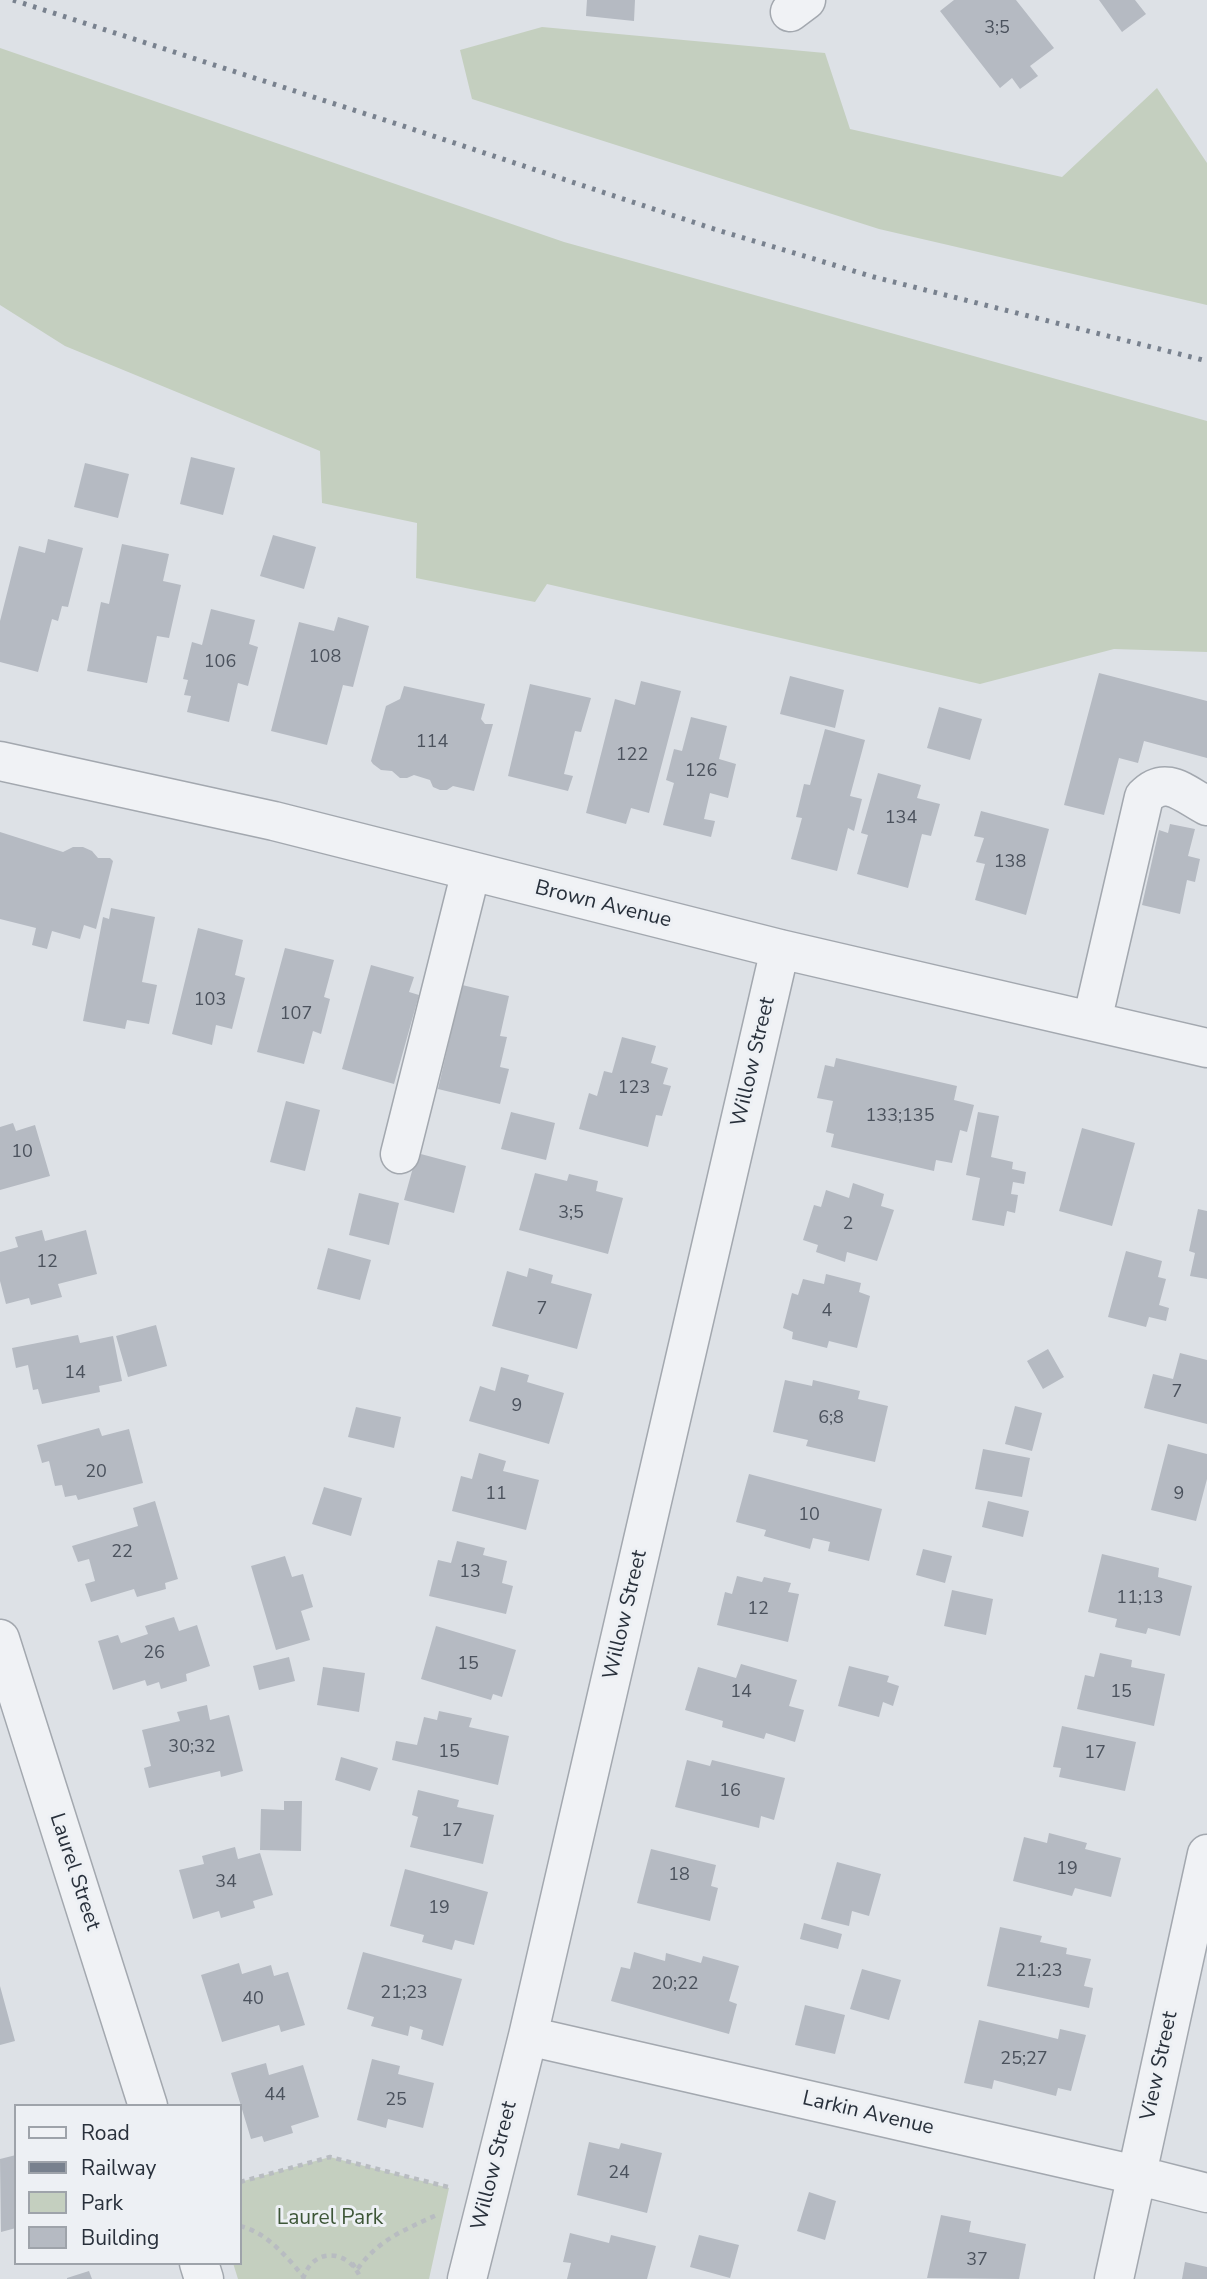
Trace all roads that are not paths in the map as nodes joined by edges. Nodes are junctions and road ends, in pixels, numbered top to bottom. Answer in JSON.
{"nodes":[{"id":1,"x":0,"y":761,"type":"edge"},
{"id":2,"x":1207,"y":806,"type":"edge"},
{"id":3,"x":471,"y":871,"type":"junction"},
{"id":4,"x":780,"y":949,"type":"junction"},
{"id":5,"x":1092,"y":1021,"type":"junction"},
{"id":6,"x":1207,"y":1048,"type":"edge"},
{"id":7,"x":400,"y":1154,"type":"dead end"},
{"id":8,"x":0,"y":1639,"type":"edge"},
{"id":9,"x":1207,"y":1854,"type":"edge"},
{"id":10,"x":528,"y":2036,"type":"junction"},
{"id":11,"x":147,"y":2104,"type":"edge"},
{"id":12,"x":1136,"y":2175,"type":"junction"},
{"id":13,"x":1207,"y":2193,"type":"edge"},
{"id":14,"x":467,"y":2279,"type":"edge"},
{"id":15,"x":1114,"y":2279,"type":"edge"}],
"edges":[{"from":1,"to":3,"type":"street","name":"Brown Avenue"},
{"from":2,"to":5,"type":"street"},
{"from":3,"to":4,"type":"street","name":"Brown Avenue"},
{"from":3,"to":7,"type":"street"},
{"from":4,"to":5,"type":"street","name":"Brown Avenue"},
{"from":4,"to":10,"type":"street","name":"Willow Street"},
{"from":5,"to":6,"type":"street","name":"Brown Avenue"},
{"from":8,"to":11,"type":"street","name":"Laurel Street"},
{"from":9,"to":12,"type":"street","name":"View Street"},
{"from":10,"to":12,"type":"street","name":"Larkin Avenue"},
{"from":10,"to":14,"type":"street","name":"Willow Street"},
{"from":12,"to":13,"type":"street","name":"Larkin Avenue"},
{"from":12,"to":15,"type":"street","name":"View Street"}]}
